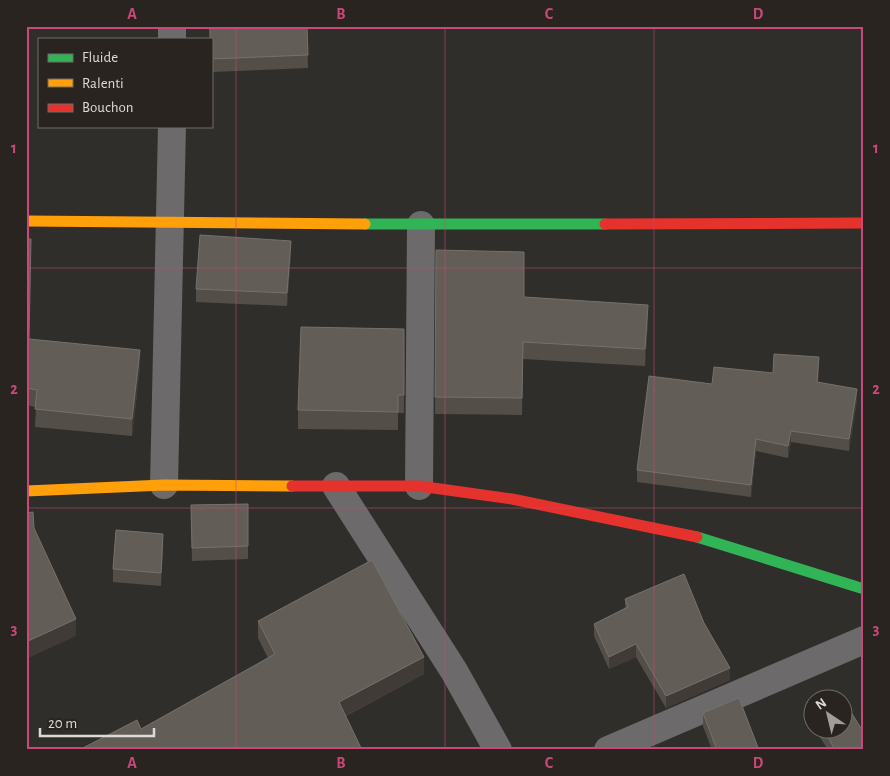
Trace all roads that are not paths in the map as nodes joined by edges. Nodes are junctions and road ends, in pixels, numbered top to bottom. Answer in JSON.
{"nodes":[{"id":1,"x":172,"y":128,"type":"edge"},
{"id":2,"x":26,"y":221,"type":"edge"},
{"id":3,"x":171,"y":222,"type":"junction"},
{"id":4,"x":864,"y":222,"type":"edge"},
{"id":5,"x":421,"y":225,"type":"junction"},
{"id":6,"x":164,"y":485,"type":"junction"},
{"id":7,"x":336,"y":486,"type":"junction"},
{"id":8,"x":419,"y":486,"type":"junction"},
{"id":9,"x":26,"y":492,"type":"edge"},
{"id":10,"x":864,"y":589,"type":"edge"},
{"id":11,"x":864,"y":640,"type":"edge"},
{"id":12,"x":498,"y":750,"type":"edge"},
{"id":13,"x":608,"y":750,"type":"edge"}],
"edges":[{"from":1,"to":3,"type":"street"},
{"from":2,"to":3,"type":"street"},
{"from":3,"to":5,"type":"street"},
{"from":3,"to":6,"type":"street"},
{"from":4,"to":5,"type":"street"},
{"from":5,"to":8,"type":"street"},
{"from":6,"to":7,"type":"street"},
{"from":6,"to":9,"type":"street"},
{"from":7,"to":8,"type":"street"},
{"from":7,"to":12,"type":"street"},
{"from":8,"to":10,"type":"street"},
{"from":11,"to":13,"type":"street"}]}
